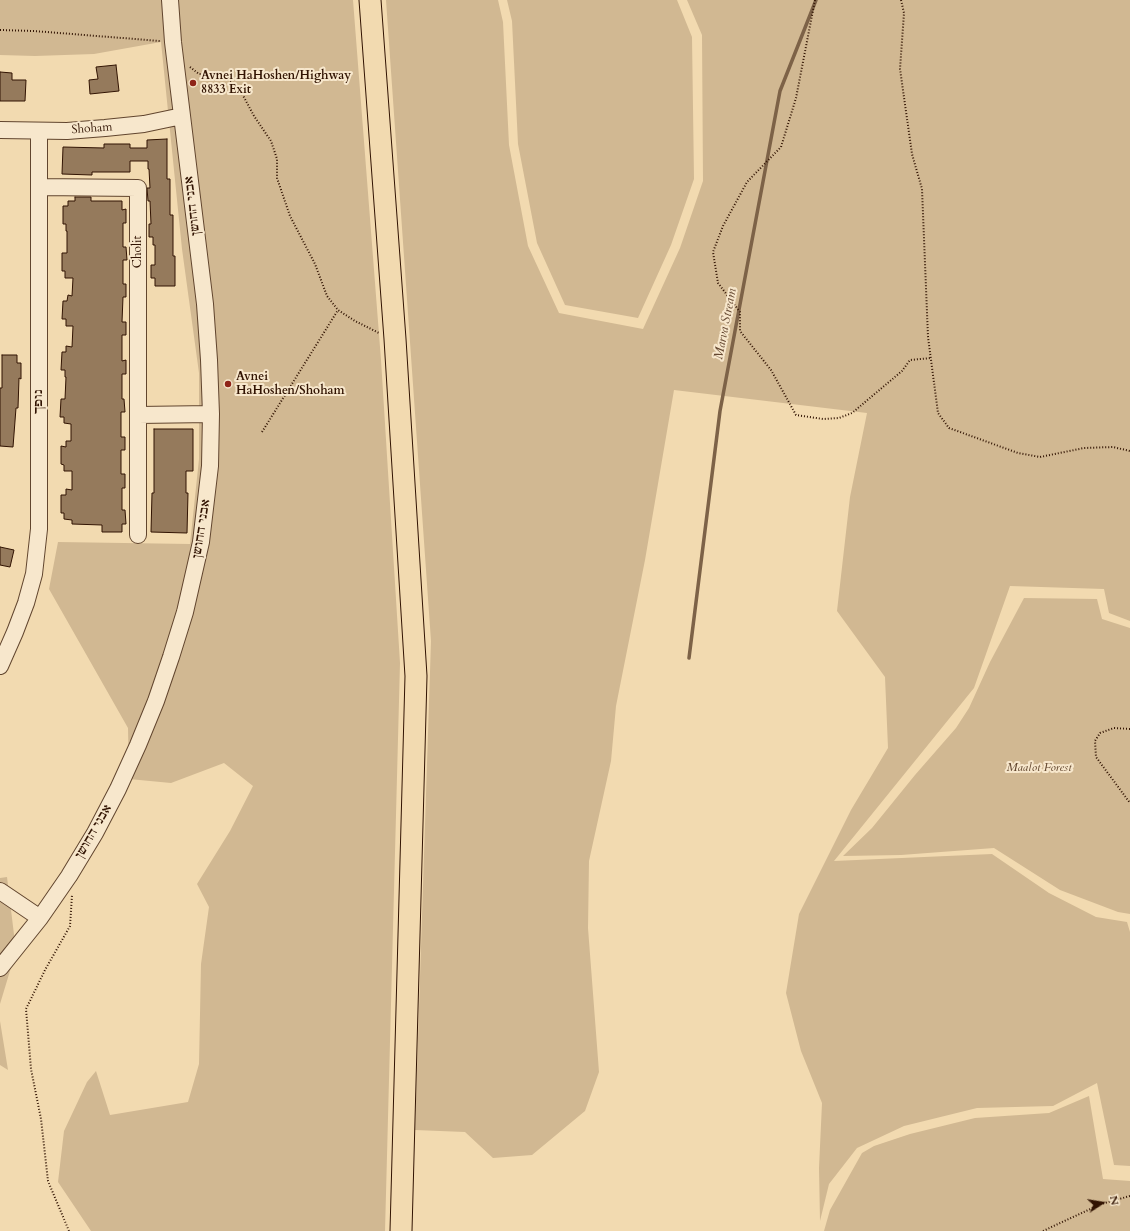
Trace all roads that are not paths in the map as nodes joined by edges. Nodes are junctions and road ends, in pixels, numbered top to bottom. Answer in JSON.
{"nodes":[{"id":1,"x":170,"y":0,"type":"edge"},
{"id":2,"x":370,"y":0,"type":"edge"},
{"id":3,"x":182,"y":116,"type":"junction"},
{"id":4,"x":0,"y":130,"type":"edge"},
{"id":5,"x":39,"y":131,"type":"junction"},
{"id":6,"x":39,"y":186,"type":"junction"},
{"id":7,"x":211,"y":414,"type":"junction"},
{"id":8,"x":138,"y":415,"type":"junction"},
{"id":9,"x":138,"y":534,"type":"dead end"},
{"id":10,"x":0,"y":666,"type":"edge"},
{"id":11,"x":0,"y":891,"type":"edge"},
{"id":12,"x":40,"y":918,"type":"junction"},
{"id":13,"x":0,"y":968,"type":"edge"},
{"id":14,"x":401,"y":1231,"type":"edge"}],
"edges":[{"from":1,"to":3,"type":"street","name":"אבני החושן"},
{"from":2,"to":14,"type":"main road"},
{"from":3,"to":5,"type":"street","name":"Shoham"},
{"from":3,"to":7,"type":"street","name":"אבני החושן"},
{"from":4,"to":5,"type":"street","name":"Shoham"},
{"from":5,"to":6,"type":"street","name":"נופך"},
{"from":6,"to":8,"type":"street","name":"Cholit"},
{"from":6,"to":10,"type":"street","name":"נופך"},
{"from":7,"to":8,"type":"street"},
{"from":7,"to":12,"type":"street","name":"אבני החושן"},
{"from":8,"to":9,"type":"street","name":"Cholit"},
{"from":11,"to":12,"type":"street"},
{"from":12,"to":13,"type":"street","name":"אבני החושן"}]}
